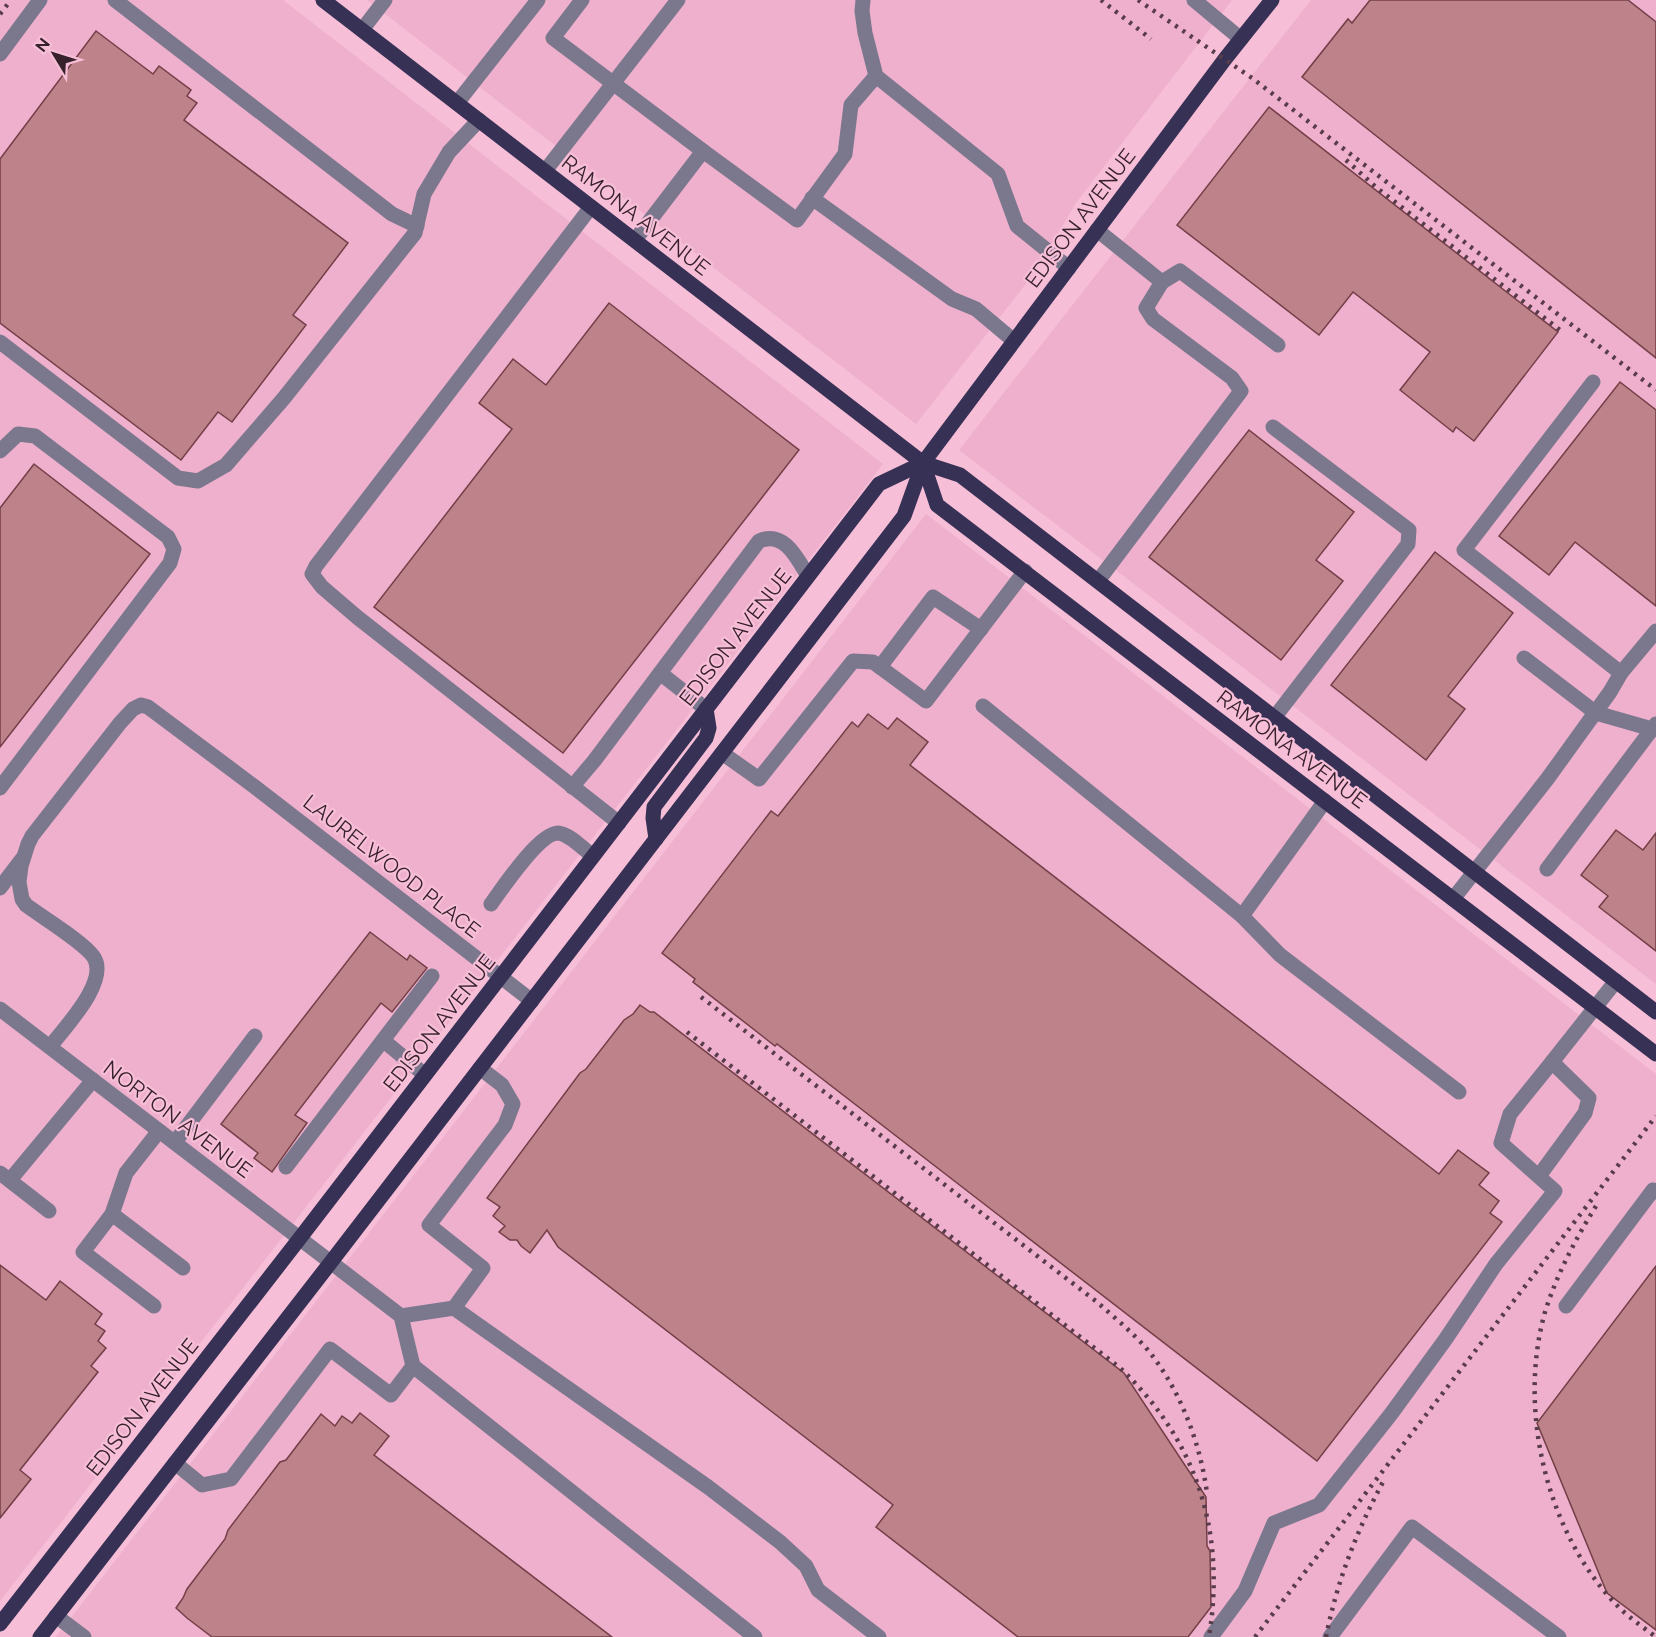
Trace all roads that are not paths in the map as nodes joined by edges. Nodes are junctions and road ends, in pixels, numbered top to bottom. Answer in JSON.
{"nodes":[{"id":1,"x":40,"y":0,"type":"edge"},
{"id":2,"x":115,"y":0,"type":"edge"},
{"id":3,"x":323,"y":0,"type":"edge"},
{"id":4,"x":385,"y":0,"type":"edge"},
{"id":5,"x":538,"y":0,"type":"edge"},
{"id":6,"x":582,"y":0,"type":"edge"},
{"id":7,"x":678,"y":0,"type":"edge"},
{"id":8,"x":863,"y":0,"type":"edge"},
{"id":9,"x":1194,"y":0,"type":"edge"},
{"id":10,"x":1272,"y":0,"type":"edge"},
{"id":11,"x":362,"y":30,"type":"junction"},
{"id":12,"x":1240,"y":39,"type":"junction"},
{"id":13,"x":0,"y":54,"type":"edge"},
{"id":14,"x":876,"y":76,"type":"junction"},
{"id":15,"x":613,"y":84,"type":"junction"},
{"id":16,"x":457,"y":103,"type":"junction"},
{"id":17,"x":478,"y":120,"type":"junction"},
{"id":18,"x":703,"y":150,"type":"junction"},
{"id":19,"x":545,"y":171,"type":"junction"},
{"id":20,"x":812,"y":198,"type":"junction"},
{"id":21,"x":591,"y":207,"type":"junction"},
{"id":22,"x":417,"y":226,"type":"junction"},
{"id":23,"x":1097,"y":230,"type":"junction"},
{"id":24,"x":635,"y":240,"type":"junction"},
{"id":25,"x":1069,"y":268,"type":"junction"},
{"id":26,"x":1162,"y":282,"type":"junction"},
{"id":27,"x":1014,"y":341,"type":"junction"},
{"id":28,"x":0,"y":342,"type":"edge"},
{"id":29,"x":1278,"y":345,"type":"dead end"},
{"id":30,"x":1593,"y":382,"type":"dead end"},
{"id":31,"x":1273,"y":426,"type":"dead end"},
{"id":32,"x":0,"y":451,"type":"edge"},
{"id":33,"x":923,"y":463,"type":"junction"},
{"id":34,"x":1024,"y":571,"type":"junction"},
{"id":35,"x":808,"y":576,"type":"junction"},
{"id":36,"x":1098,"y":581,"type":"junction"},
{"id":37,"x":981,"y":629,"type":"junction"},
{"id":38,"x":1656,"y":631,"type":"edge"},
{"id":39,"x":1524,"y":658,"type":"dead end"},
{"id":40,"x":880,"y":667,"type":"junction"},
{"id":41,"x":660,"y":673,"type":"junction"},
{"id":42,"x":1621,"y":673,"type":"junction"},
{"id":43,"x":983,"y":706,"type":"dead end"},
{"id":44,"x":706,"y":709,"type":"junction"},
{"id":45,"x":1596,"y":712,"type":"junction"},
{"id":46,"x":1274,"y":718,"type":"junction"},
{"id":47,"x":1654,"y":726,"type":"edge"},
{"id":48,"x":722,"y":753,"type":"junction"},
{"id":49,"x":572,"y":787,"type":"junction"},
{"id":50,"x":0,"y":788,"type":"edge"},
{"id":51,"x":1325,"y":801,"type":"junction"},
{"id":52,"x":619,"y":823,"type":"junction"},
{"id":53,"x":656,"y":839,"type":"junction"},
{"id":54,"x":25,"y":854,"type":"junction"},
{"id":55,"x":593,"y":856,"type":"junction"},
{"id":56,"x":1547,"y":869,"type":"dead end"},
{"id":57,"x":1475,"y":872,"type":"junction"},
{"id":58,"x":0,"y":888,"type":"edge"},
{"id":59,"x":1453,"y":899,"type":"junction"},
{"id":60,"x":490,"y":904,"type":"dead end"},
{"id":61,"x":1242,"y":916,"type":"junction"},
{"id":62,"x":432,"y":976,"type":"dead end"},
{"id":63,"x":501,"y":977,"type":"junction"},
{"id":64,"x":1616,"y":981,"type":"junction"},
{"id":65,"x":532,"y":1000,"type":"junction"},
{"id":66,"x":1595,"y":1008,"type":"junction"},
{"id":67,"x":0,"y":1009,"type":"edge"},
{"id":68,"x":1656,"y":1012,"type":"edge"},
{"id":69,"x":255,"y":1036,"type":"dead end"},
{"id":70,"x":384,"y":1041,"type":"junction"},
{"id":71,"x":50,"y":1047,"type":"junction"},
{"id":72,"x":1656,"y":1054,"type":"edge"},
{"id":73,"x":1552,"y":1062,"type":"junction"},
{"id":74,"x":480,"y":1068,"type":"junction"},
{"id":75,"x":425,"y":1075,"type":"junction"},
{"id":76,"x":93,"y":1080,"type":"junction"},
{"id":77,"x":1460,"y":1092,"type":"dead end"},
{"id":78,"x":159,"y":1131,"type":"junction"},
{"id":79,"x":175,"y":1142,"type":"junction"},
{"id":80,"x":286,"y":1167,"type":"dead end"},
{"id":81,"x":1539,"y":1176,"type":"junction"},
{"id":82,"x":5,"y":1177,"type":"edge"},
{"id":83,"x":1655,"y":1190,"type":"edge"},
{"id":84,"x":49,"y":1211,"type":"dead end"},
{"id":85,"x":112,"y":1214,"type":"junction"},
{"id":86,"x":300,"y":1238,"type":"junction"},
{"id":87,"x":331,"y":1262,"type":"junction"},
{"id":88,"x":183,"y":1269,"type":"dead end"},
{"id":89,"x":154,"y":1306,"type":"dead end"},
{"id":90,"x":1566,"y":1306,"type":"dead end"},
{"id":91,"x":454,"y":1308,"type":"junction"},
{"id":92,"x":401,"y":1316,"type":"junction"},
{"id":93,"x":413,"y":1366,"type":"junction"},
{"id":94,"x":175,"y":1463,"type":"junction"},
{"id":95,"x":56,"y":1616,"type":"junction"},
{"id":96,"x":0,"y":1624,"type":"edge"},
{"id":97,"x":39,"y":1637,"type":"edge"},
{"id":98,"x":84,"y":1637,"type":"edge"},
{"id":99,"x":755,"y":1637,"type":"edge"},
{"id":100,"x":879,"y":1637,"type":"edge"},
{"id":101,"x":1210,"y":1637,"type":"edge"},
{"id":102,"x":1330,"y":1637,"type":"edge"},
{"id":103,"x":1559,"y":1637,"type":"edge"}],
"edges":[{"from":1,"to":13,"type":"street"},
{"from":2,"to":22,"type":"street"},
{"from":3,"to":11,"type":"main road","name":"RAMONA AVENUE"},
{"from":4,"to":11,"type":"street"},
{"from":5,"to":16,"type":"street"},
{"from":6,"to":15,"type":"street"},
{"from":7,"to":15,"type":"street"},
{"from":8,"to":14,"type":"street"},
{"from":9,"to":12,"type":"street"},
{"from":10,"to":12,"type":"main road","name":"EDISON AVENUE"},
{"from":11,"to":16,"type":"main road","name":"RAMONA AVENUE"},
{"from":12,"to":23,"type":"main road","name":"EDISON AVENUE"},
{"from":14,"to":20,"type":"street"},
{"from":14,"to":25,"type":"street"},
{"from":15,"to":18,"type":"street"},
{"from":15,"to":19,"type":"street"},
{"from":16,"to":17,"type":"main road","name":"RAMONA AVENUE"},
{"from":17,"to":19,"type":"main road","name":"RAMONA AVENUE"},
{"from":17,"to":22,"type":"street"},
{"from":18,"to":20,"type":"street"},
{"from":18,"to":24,"type":"street"},
{"from":19,"to":21,"type":"main road","name":"RAMONA AVENUE"},
{"from":20,"to":27,"type":"street"},
{"from":21,"to":24,"type":"main road","name":"RAMONA AVENUE"},
{"from":21,"to":49,"type":"street"},
{"from":22,"to":28,"type":"street"},
{"from":23,"to":25,"type":"main road","name":"EDISON AVENUE"},
{"from":23,"to":26,"type":"street"},
{"from":24,"to":33,"type":"main road","name":"RAMONA AVENUE"},
{"from":25,"to":27,"type":"main road","name":"EDISON AVENUE"},
{"from":26,"to":29,"type":"street"},
{"from":26,"to":36,"type":"street"},
{"from":27,"to":33,"type":"main road","name":"EDISON AVENUE"},
{"from":30,"to":42,"type":"street"},
{"from":31,"to":46,"type":"street"},
{"from":32,"to":50,"type":"street"},
{"from":33,"to":34,"type":"main road","name":"RAMONA AVENUE"},
{"from":33,"to":35,"type":"main road","name":"EDISON AVENUE"},
{"from":33,"to":36,"type":"main road","name":"RAMONA AVENUE"},
{"from":33,"to":48,"type":"main road","name":"EDISON AVENUE"},
{"from":34,"to":37,"type":"street"},
{"from":34,"to":51,"type":"main road","name":"RAMONA AVENUE"},
{"from":35,"to":41,"type":"street"},
{"from":35,"to":44,"type":"main road","name":"EDISON AVENUE"},
{"from":36,"to":46,"type":"main road","name":"RAMONA AVENUE"},
{"from":37,"to":40,"type":"street"},
{"from":37,"to":40,"type":"street"},
{"from":38,"to":42,"type":"street"},
{"from":39,"to":45,"type":"street"},
{"from":40,"to":48,"type":"street"},
{"from":41,"to":44,"type":"street"},
{"from":41,"to":49,"type":"street"},
{"from":42,"to":45,"type":"street"},
{"from":43,"to":61,"type":"street"},
{"from":44,"to":52,"type":"main road","name":"EDISON AVENUE"},
{"from":44,"to":53,"type":"main road"},
{"from":45,"to":47,"type":"street"},
{"from":45,"to":57,"type":"street"},
{"from":46,"to":57,"type":"main road","name":"RAMONA AVENUE"},
{"from":47,"to":56,"type":"street"},
{"from":48,"to":53,"type":"main road","name":"EDISON AVENUE"},
{"from":49,"to":52,"type":"street"},
{"from":51,"to":59,"type":"main road","name":"RAMONA AVENUE"},
{"from":51,"to":61,"type":"street"},
{"from":52,"to":55,"type":"main road","name":"EDISON AVENUE"},
{"from":53,"to":65,"type":"main road","name":"EDISON AVENUE"},
{"from":54,"to":58,"type":"street"},
{"from":54,"to":63,"type":"street","name":"LAURELWOOD PLACE"},
{"from":54,"to":71,"type":"street"},
{"from":55,"to":60,"type":"street"},
{"from":55,"to":63,"type":"main road","name":"EDISON AVENUE"},
{"from":57,"to":59,"type":"street"},
{"from":57,"to":64,"type":"main road","name":"RAMONA AVENUE"},
{"from":59,"to":66,"type":"main road","name":"RAMONA AVENUE"},
{"from":61,"to":77,"type":"street"},
{"from":62,"to":70,"type":"street"},
{"from":63,"to":65,"type":"street","name":"LAURELWOOD PLACE"},
{"from":63,"to":75,"type":"main road","name":"EDISON AVENUE"},
{"from":64,"to":66,"type":"street"},
{"from":64,"to":68,"type":"main road","name":"RAMONA AVENUE"},
{"from":65,"to":74,"type":"main road","name":"EDISON AVENUE"},
{"from":66,"to":72,"type":"main road","name":"RAMONA AVENUE"},
{"from":66,"to":73,"type":"street"},
{"from":67,"to":71,"type":"street","name":"NORTON AVENUE"},
{"from":69,"to":79,"type":"street"},
{"from":70,"to":75,"type":"street"},
{"from":70,"to":80,"type":"street"},
{"from":71,"to":76,"type":"street","name":"NORTON AVENUE"},
{"from":73,"to":81,"type":"street"},
{"from":73,"to":81,"type":"street"},
{"from":74,"to":87,"type":"main road","name":"EDISON AVENUE"},
{"from":74,"to":91,"type":"street"},
{"from":75,"to":86,"type":"main road","name":"EDISON AVENUE"},
{"from":76,"to":78,"type":"street","name":"NORTON AVENUE"},
{"from":76,"to":82,"type":"street"},
{"from":78,"to":79,"type":"street","name":"NORTON AVENUE"},
{"from":78,"to":85,"type":"street"},
{"from":79,"to":86,"type":"street","name":"NORTON AVENUE"},
{"from":81,"to":101,"type":"street"},
{"from":82,"to":84,"type":"street"},
{"from":83,"to":90,"type":"street"},
{"from":85,"to":88,"type":"street"},
{"from":85,"to":89,"type":"street"},
{"from":86,"to":87,"type":"street","name":"NORTON AVENUE"},
{"from":86,"to":96,"type":"main road","name":"EDISON AVENUE"},
{"from":87,"to":92,"type":"street","name":"NORTON AVENUE"},
{"from":87,"to":94,"type":"main road","name":"EDISON AVENUE"},
{"from":91,"to":92,"type":"street"},
{"from":91,"to":100,"type":"street"},
{"from":92,"to":93,"type":"street"},
{"from":93,"to":94,"type":"street"},
{"from":93,"to":99,"type":"street"},
{"from":94,"to":95,"type":"main road","name":"EDISON AVENUE"},
{"from":95,"to":97,"type":"main road","name":"EDISON AVENUE"},
{"from":95,"to":98,"type":"street"},
{"from":102,"to":103,"type":"street"}]}
